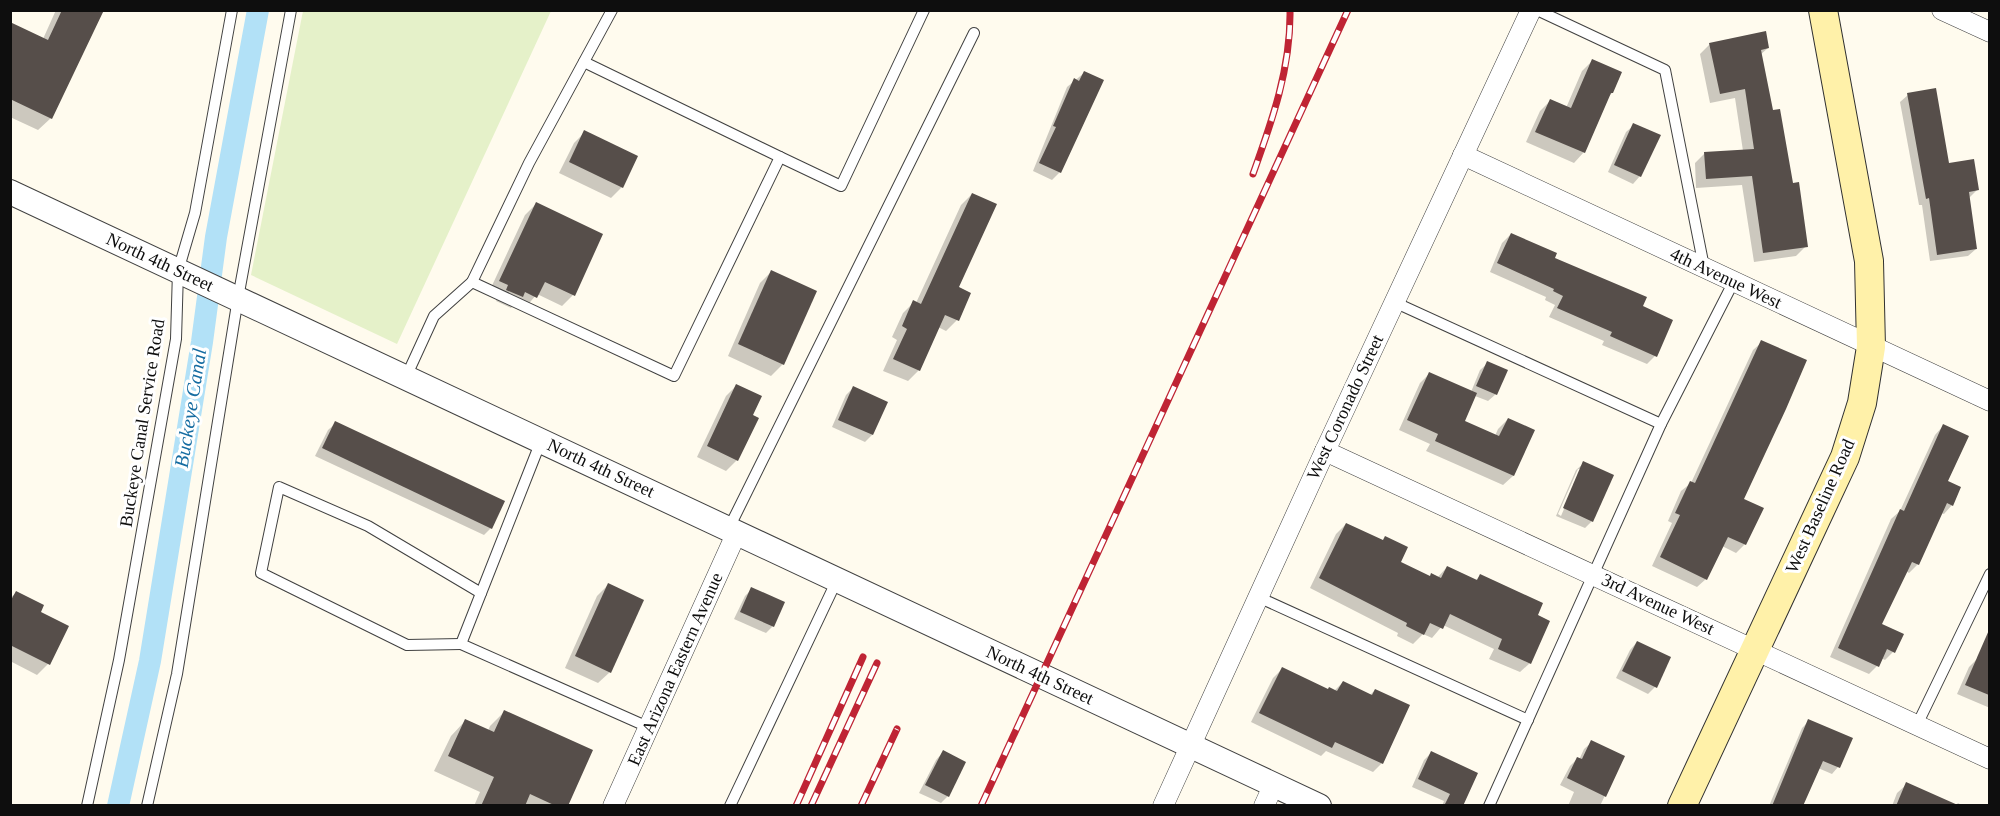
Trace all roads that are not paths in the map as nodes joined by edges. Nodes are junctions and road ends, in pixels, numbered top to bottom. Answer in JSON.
{"nodes":[{"id":1,"x":232,"y":10,"type":"edge"},
{"id":2,"x":291,"y":10,"type":"edge"},
{"id":3,"x":612,"y":10,"type":"edge"},
{"id":4,"x":924,"y":10,"type":"edge"},
{"id":5,"x":1531,"y":10,"type":"edge"},
{"id":6,"x":1536,"y":10,"type":"edge"},
{"id":7,"x":1823,"y":10,"type":"edge"},
{"id":8,"x":1942,"y":10,"type":"edge"},
{"id":9,"x":1989,"y":32,"type":"edge"},
{"id":10,"x":974,"y":33,"type":"dead end"},
{"id":11,"x":584,"y":62,"type":"junction"},
{"id":12,"x":1463,"y":155,"type":"junction"},
{"id":13,"x":780,"y":157,"type":"junction"},
{"id":14,"x":10,"y":192,"type":"edge"},
{"id":15,"x":1704,"y":267,"type":"junction"},
{"id":16,"x":183,"y":273,"type":"junction"},
{"id":17,"x":1734,"y":281,"type":"junction"},
{"id":18,"x":472,"y":282,"type":"junction"},
{"id":19,"x":232,"y":296,"type":"junction"},
{"id":20,"x":1394,"y":302,"type":"junction"},
{"id":21,"x":1871,"y":346,"type":"junction"},
{"id":22,"x":406,"y":377,"type":"junction"},
{"id":23,"x":1989,"y":401,"type":"edge"},
{"id":24,"x":1661,"y":424,"type":"junction"},
{"id":25,"x":542,"y":441,"type":"junction"},
{"id":26,"x":1325,"y":451,"type":"junction"},
{"id":27,"x":733,"y":530,"type":"junction"},
{"id":28,"x":1593,"y":574,"type":"junction"},
{"id":29,"x":1989,"y":574,"type":"edge"},
{"id":30,"x":837,"y":580,"type":"junction"},
{"id":31,"x":481,"y":593,"type":"junction"},
{"id":32,"x":1258,"y":597,"type":"junction"},
{"id":33,"x":461,"y":644,"type":"junction"},
{"id":34,"x":1755,"y":648,"type":"junction"},
{"id":35,"x":1528,"y":720,"type":"junction"},
{"id":36,"x":1917,"y":725,"type":"junction"},
{"id":37,"x":648,"y":727,"type":"junction"},
{"id":38,"x":1190,"y":746,"type":"junction"},
{"id":39,"x":1989,"y":759,"type":"edge"},
{"id":40,"x":1269,"y":795,"type":"edge"},
{"id":41,"x":87,"y":806,"type":"edge"},
{"id":42,"x":147,"y":806,"type":"edge"},
{"id":43,"x":613,"y":806,"type":"edge"},
{"id":44,"x":730,"y":806,"type":"edge"},
{"id":45,"x":1163,"y":806,"type":"edge"},
{"id":46,"x":1319,"y":806,"type":"edge"},
{"id":47,"x":1489,"y":806,"type":"edge"},
{"id":48,"x":1682,"y":806,"type":"edge"}],
"edges":[{"from":1,"to":16,"type":"lane","name":"Buckeye Canal Service Road"},
{"from":2,"to":19,"type":"lane"},
{"from":3,"to":11,"type":"lane"},
{"from":4,"to":13,"type":"lane"},
{"from":5,"to":12,"type":"street","name":"West Coronado Street"},
{"from":6,"to":15,"type":"lane"},
{"from":7,"to":21,"type":"main road","name":"West Baseline Road"},
{"from":8,"to":9,"type":"street"},
{"from":10,"to":27,"type":"lane"},
{"from":11,"to":13,"type":"lane"},
{"from":11,"to":18,"type":"lane"},
{"from":12,"to":15,"type":"street","name":"4th Avenue West"},
{"from":12,"to":20,"type":"street","name":"West Coronado Street"},
{"from":13,"to":18,"type":"lane"},
{"from":14,"to":16,"type":"street","name":"North 4th Street"},
{"from":15,"to":17,"type":"street","name":"4th Avenue West"},
{"from":16,"to":19,"type":"street","name":"North 4th Street"},
{"from":16,"to":41,"type":"lane","name":"Buckeye Canal Service Road"},
{"from":17,"to":21,"type":"street","name":"4th Avenue West"},
{"from":17,"to":24,"type":"lane"},
{"from":18,"to":22,"type":"lane"},
{"from":19,"to":22,"type":"street","name":"North 4th Street"},
{"from":19,"to":42,"type":"lane"},
{"from":20,"to":24,"type":"lane"},
{"from":20,"to":26,"type":"street","name":"West Coronado Street"},
{"from":21,"to":23,"type":"street","name":"4th Avenue West"},
{"from":21,"to":34,"type":"main road","name":"West Baseline Road"},
{"from":22,"to":25,"type":"street","name":"North 4th Street"},
{"from":24,"to":28,"type":"lane"},
{"from":25,"to":27,"type":"street","name":"North 4th Street"},
{"from":25,"to":31,"type":"lane"},
{"from":26,"to":28,"type":"street","name":"3rd Avenue West"},
{"from":26,"to":32,"type":"street","name":"West Coronado Street"},
{"from":27,"to":30,"type":"street","name":"North 4th Street"},
{"from":27,"to":37,"type":"street","name":"East Arizona Eastern Avenue"},
{"from":28,"to":34,"type":"street","name":"3rd Avenue West"},
{"from":28,"to":35,"type":"lane"},
{"from":29,"to":36,"type":"lane"},
{"from":30,"to":38,"type":"street","name":"North 4th Street"},
{"from":30,"to":44,"type":"lane"},
{"from":31,"to":33,"type":"lane"},
{"from":31,"to":33,"type":"lane"},
{"from":32,"to":35,"type":"lane"},
{"from":32,"to":38,"type":"street","name":"West Coronado Street"},
{"from":33,"to":37,"type":"lane"},
{"from":34,"to":36,"type":"street","name":"3rd Avenue West"},
{"from":34,"to":48,"type":"main road","name":"West Baseline Road"},
{"from":35,"to":47,"type":"lane"},
{"from":36,"to":39,"type":"street","name":"3rd Avenue West"},
{"from":37,"to":43,"type":"street","name":"East Arizona Eastern Avenue"},
{"from":38,"to":40,"type":"street","name":"North 4th Street"},
{"from":38,"to":45,"type":"street","name":"West Coronado Street"},
{"from":40,"to":46,"type":"street","name":"North 4th Street"}]}
